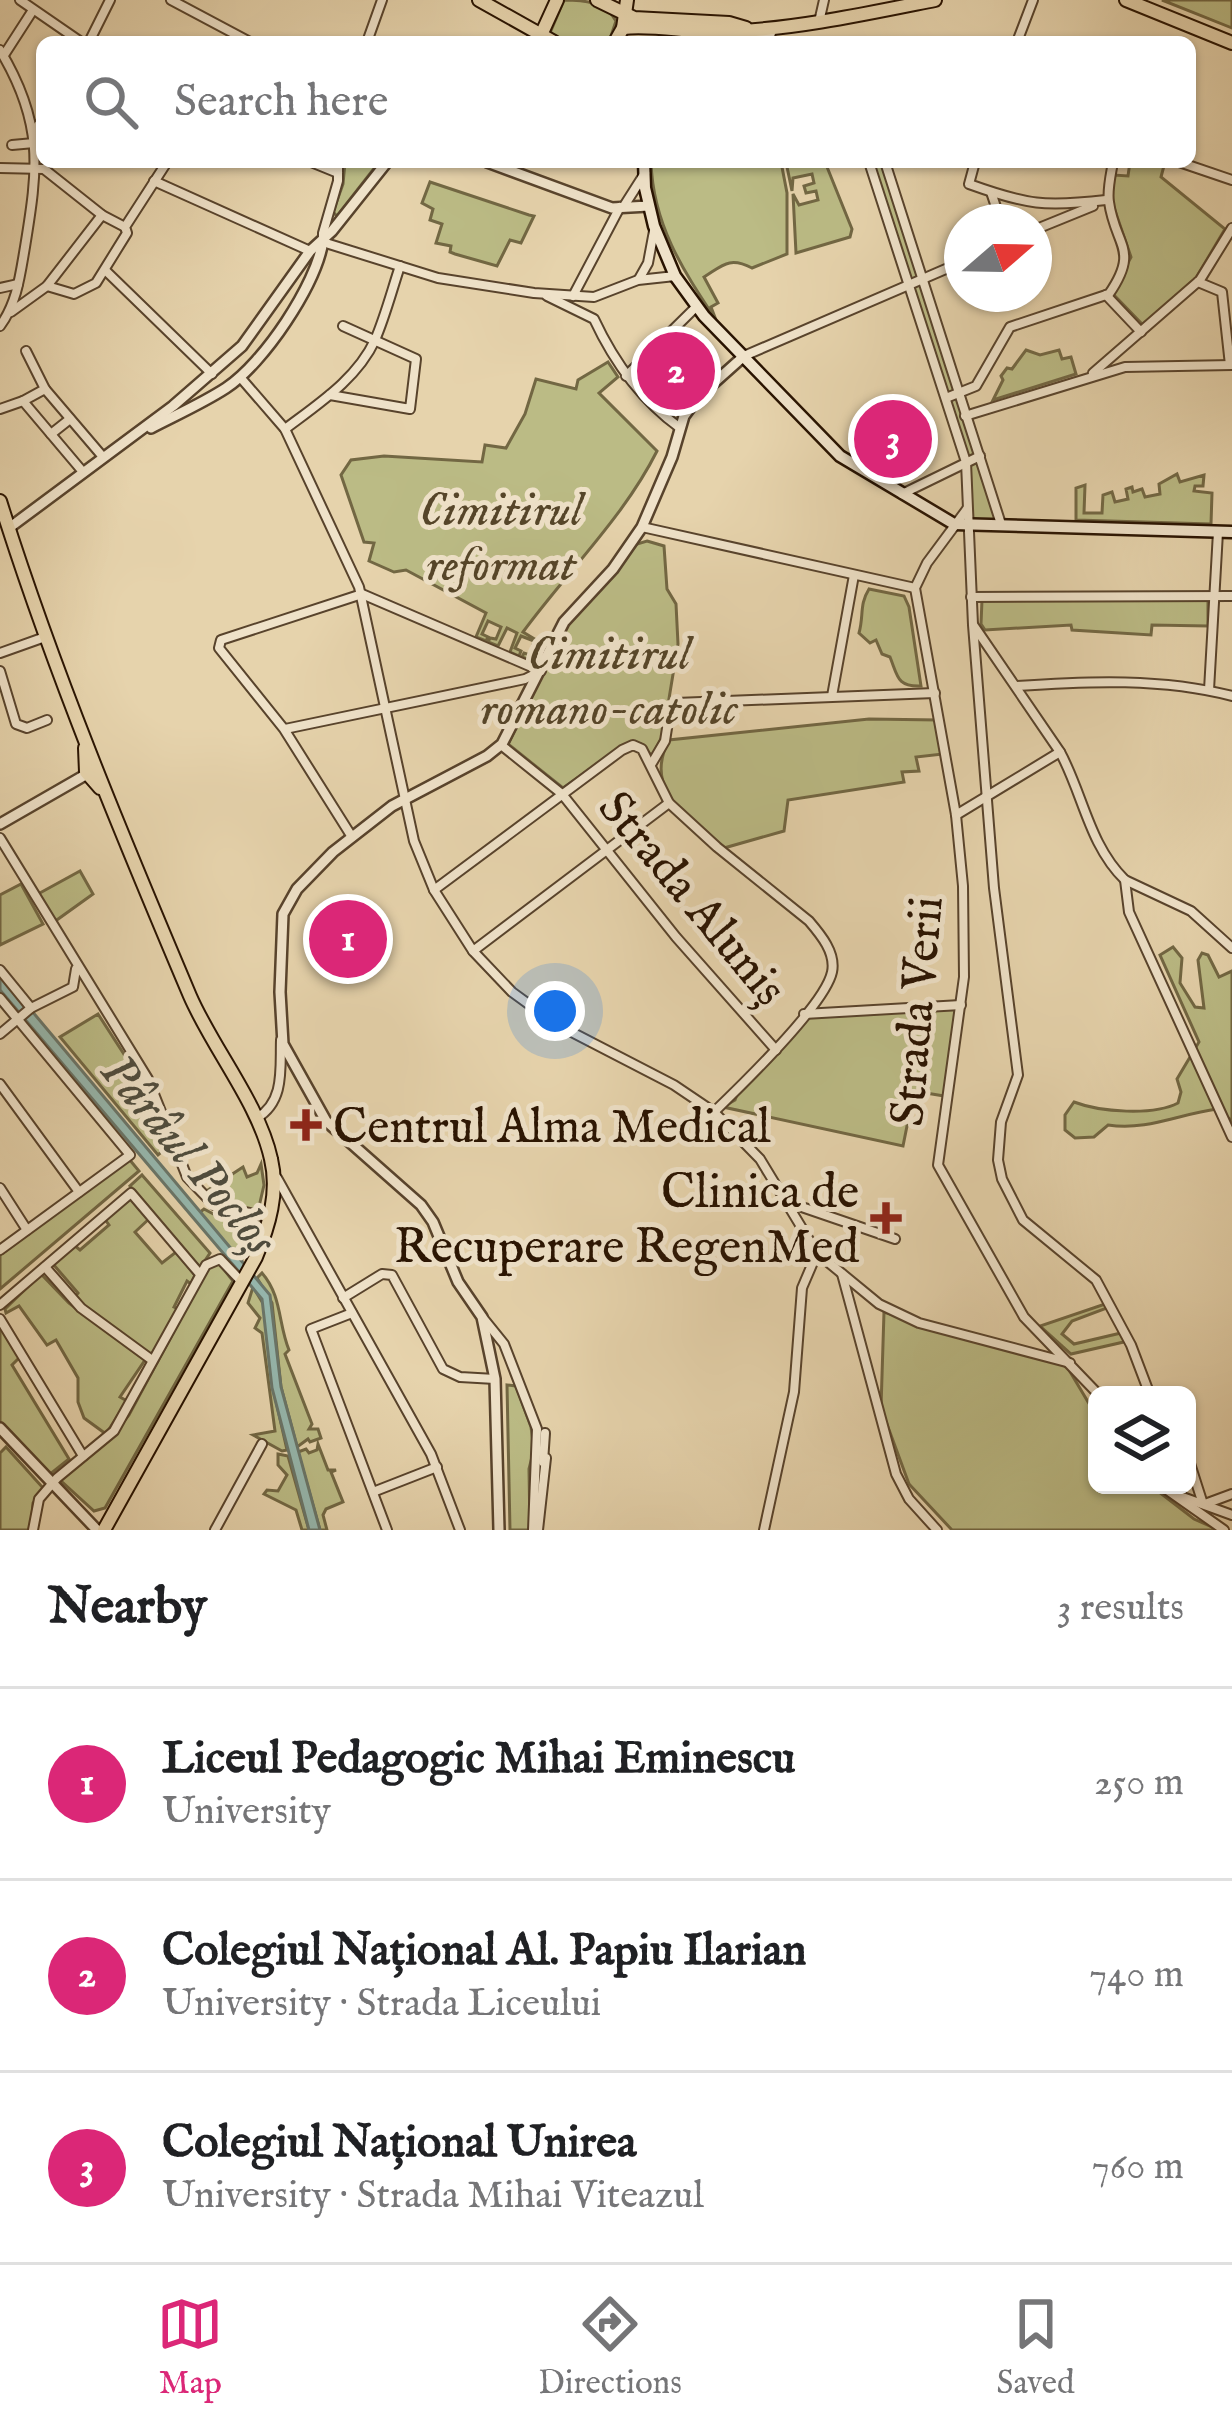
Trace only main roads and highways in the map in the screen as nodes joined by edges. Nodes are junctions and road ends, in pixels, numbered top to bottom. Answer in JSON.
{"nodes":[{"id":1,"x":479,"y":0,"type":"edge"},
{"id":2,"x":557,"y":0,"type":"edge"},
{"id":3,"x":935,"y":0,"type":"edge"},
{"id":4,"x":1126,"y":0,"type":"edge"},
{"id":5,"x":614,"y":1,"type":"edge"},
{"id":6,"x":621,"y":32,"type":"edge"},
{"id":7,"x":746,"y":35,"type":"edge"},
{"id":8,"x":543,"y":36,"type":"edge"},
{"id":9,"x":549,"y":36,"type":"edge"},
{"id":10,"x":1232,"y":44,"type":"edge"},
{"id":11,"x":645,"y":168,"type":"edge"},
{"id":12,"x":0,"y":501,"type":"edge"},
{"id":13,"x":1232,"y":532,"type":"edge"},
{"id":14,"x":100,"y":1530,"type":"edge"}],
"edges":[{"from":1,"to":8,"type":"main road"},
{"from":2,"to":9,"type":"main road"},
{"from":3,"to":7,"type":"main road"},
{"from":4,"to":10,"type":"main road"},
{"from":5,"to":6,"type":"main road"},
{"from":6,"to":7,"type":"main road"},
{"from":11,"to":13,"type":"main road"},
{"from":12,"to":14,"type":"main road"}]}
